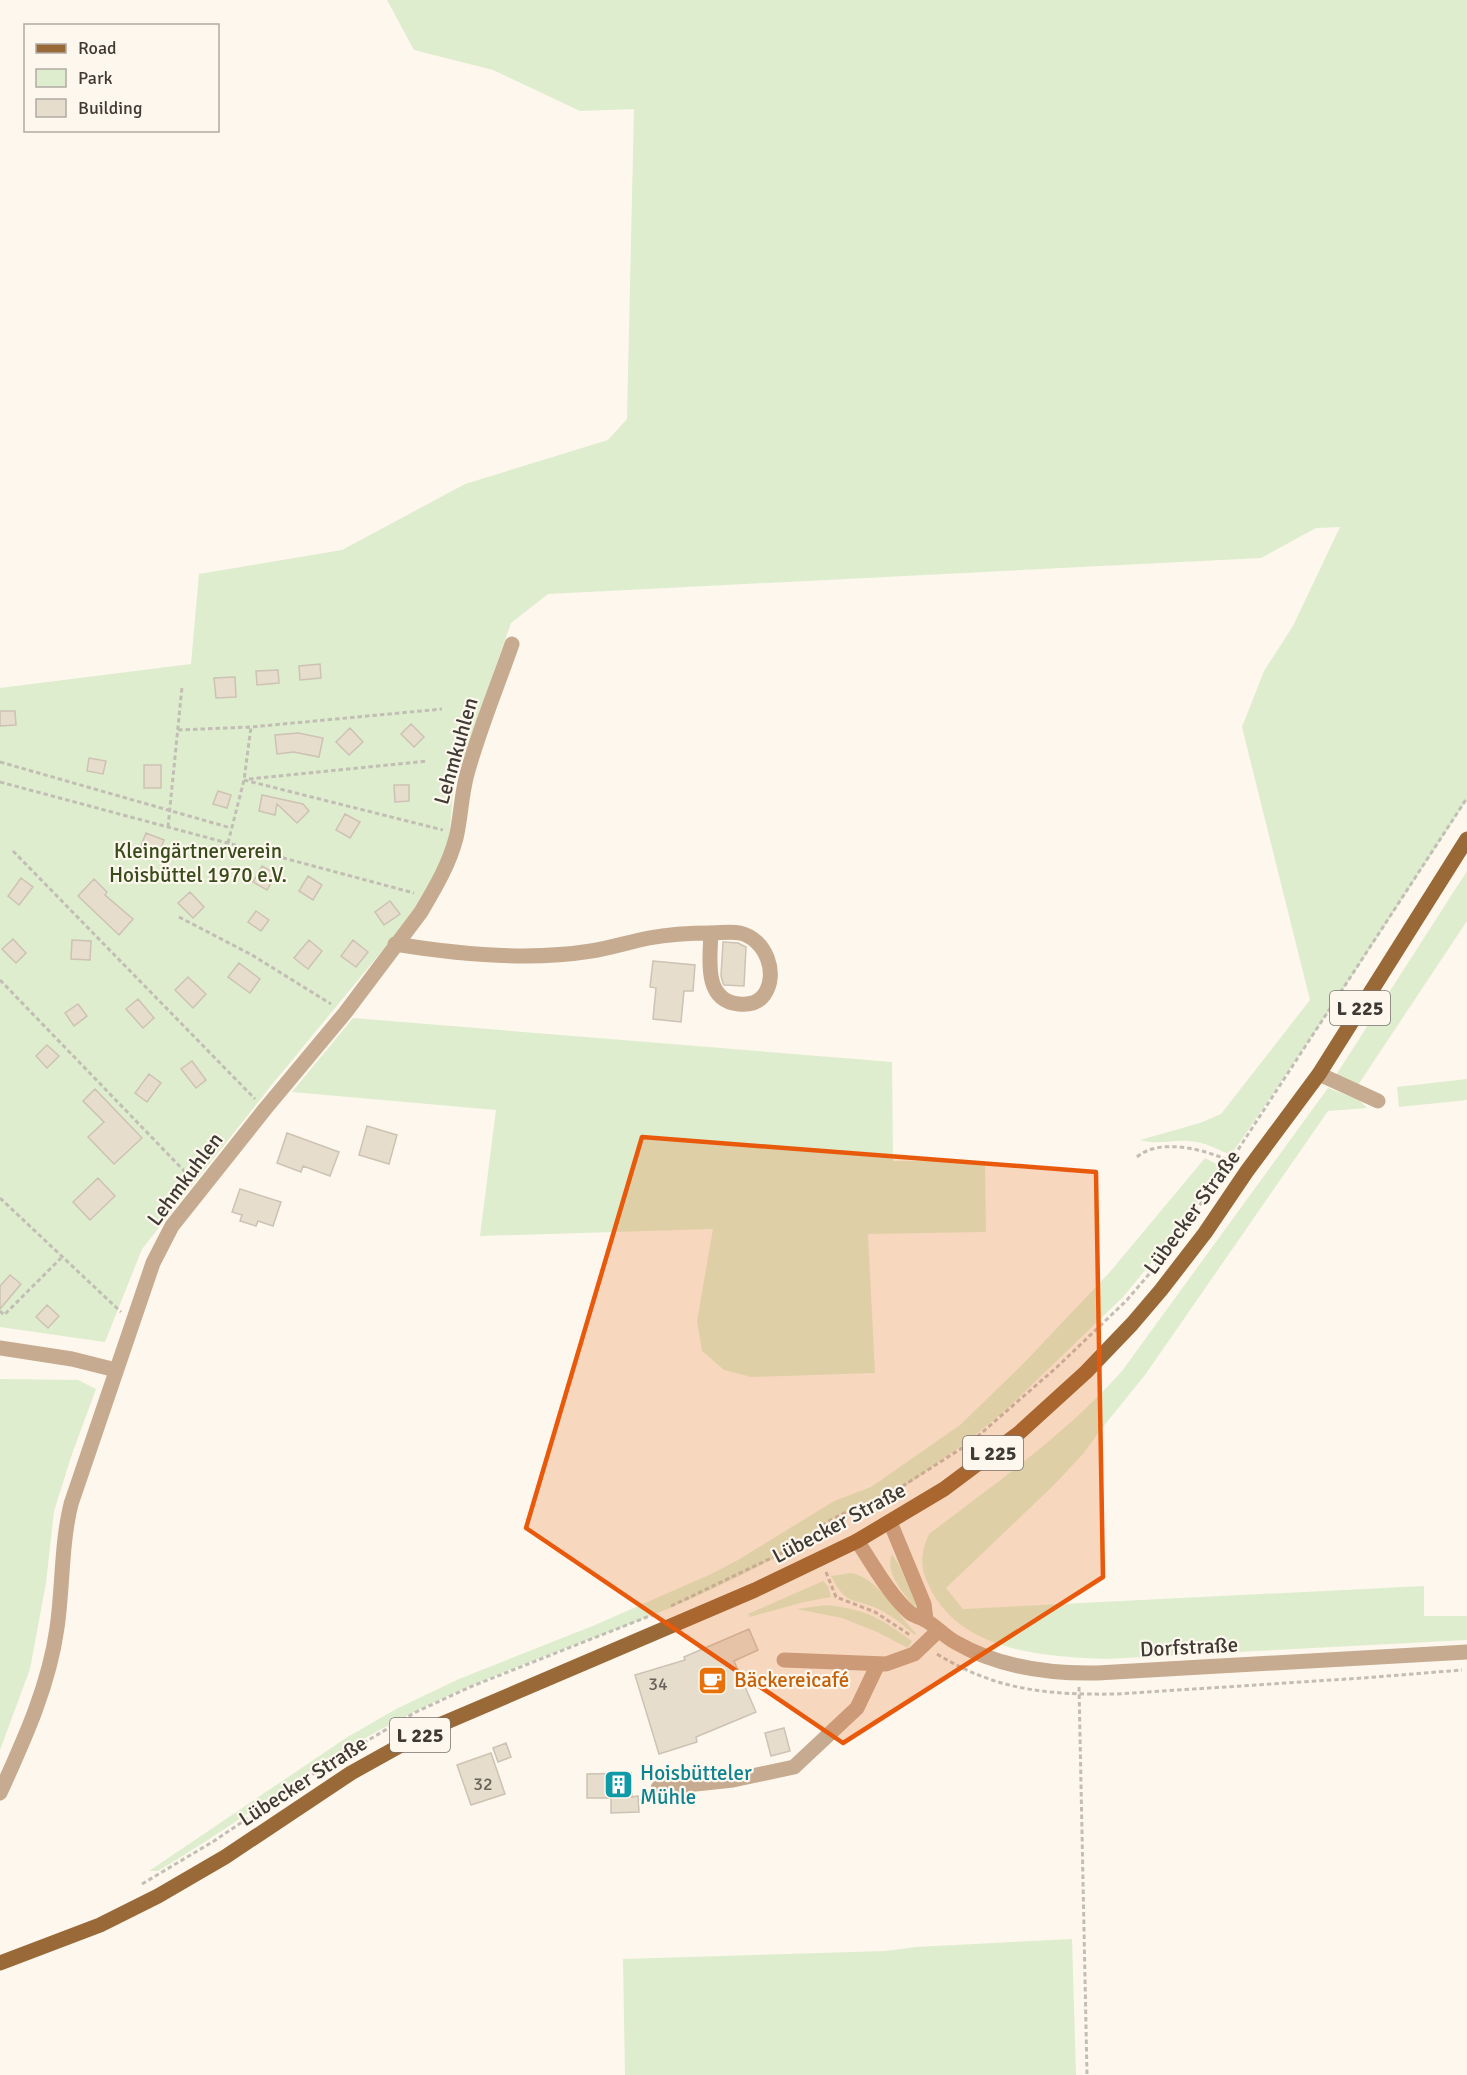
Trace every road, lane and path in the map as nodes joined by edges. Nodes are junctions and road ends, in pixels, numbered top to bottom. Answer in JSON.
{"nodes":[{"id":1,"x":512,"y":644,"type":"dead end"},
{"id":2,"x":182,"y":687,"type":"dead end"},
{"id":3,"x":442,"y":709,"type":"dead end"},
{"id":4,"x":251,"y":727,"type":"junction"},
{"id":5,"x":178,"y":730,"type":"junction"},
{"id":6,"x":427,"y":761,"type":"dead end"},
{"id":7,"x":0,"y":762,"type":"edge"},
{"id":8,"x":244,"y":780,"type":"junction"},
{"id":9,"x":0,"y":782,"type":"edge"},
{"id":10,"x":1467,"y":798,"type":"edge"},
{"id":11,"x":169,"y":810,"type":"junction"},
{"id":12,"x":168,"y":827,"type":"junction"},
{"id":13,"x":231,"y":828,"type":"junction"},
{"id":14,"x":456,"y":834,"type":"junction"},
{"id":15,"x":1467,"y":839,"type":"edge"},
{"id":16,"x":228,"y":843,"type":"junction"},
{"id":17,"x":13,"y":851,"type":"dead end"},
{"id":18,"x":430,"y":897,"type":"junction"},
{"id":19,"x":179,"y":917,"type":"dead end"},
{"id":20,"x":711,"y":933,"type":"junction"},
{"id":21,"x":395,"y":944,"type":"junction"},
{"id":22,"x":0,"y":980,"type":"edge"},
{"id":23,"x":345,"y":1013,"type":"junction"},
{"id":24,"x":1319,"y":1074,"type":"junction"},
{"id":25,"x":1378,"y":1101,"type":"dead end"},
{"id":26,"x":265,"y":1109,"type":"junction"},
{"id":27,"x":1137,"y":1156,"type":"dead end"},
{"id":28,"x":1230,"y":1162,"type":"junction"},
{"id":29,"x":1246,"y":1171,"type":"junction"},
{"id":30,"x":202,"y":1189,"type":"junction"},
{"id":31,"x":0,"y":1198,"type":"edge"},
{"id":32,"x":61,"y":1258,"type":"junction"},
{"id":33,"x":0,"y":1311,"type":"edge"},
{"id":34,"x":132,"y":1322,"type":"junction"},
{"id":35,"x":0,"y":1348,"type":"edge"},
{"id":36,"x":116,"y":1370,"type":"junction"},
{"id":37,"x":890,"y":1522,"type":"junction"},
{"id":38,"x":809,"y":1540,"type":"dead end"},
{"id":39,"x":856,"y":1541,"type":"junction"},
{"id":40,"x":926,"y":1620,"type":"junction"},
{"id":41,"x":938,"y":1631,"type":"junction"},
{"id":42,"x":1467,"y":1652,"type":"edge"},
{"id":43,"x":784,"y":1660,"type":"dead end"},
{"id":44,"x":878,"y":1664,"type":"junction"},
{"id":45,"x":1079,"y":1673,"type":"junction"},
{"id":46,"x":657,"y":1788,"type":"dead end"},
{"id":47,"x":0,"y":1793,"type":"edge"},
{"id":48,"x":0,"y":1963,"type":"edge"},
{"id":49,"x":1087,"y":2075,"type":"edge"}],
"edges":[{"from":1,"to":14,"type":"street","name":"Lehmkuhlen"},
{"from":2,"to":5,"type":"path"},
{"from":3,"to":4,"type":"path"},
{"from":4,"to":5,"type":"path"},
{"from":4,"to":8,"type":"path"},
{"from":5,"to":11,"type":"path"},
{"from":6,"to":8,"type":"path"},
{"from":7,"to":11,"type":"path"},
{"from":8,"to":13,"type":"path"},
{"from":8,"to":14,"type":"path"},
{"from":9,"to":12,"type":"path"},
{"from":10,"to":28,"type":"path"},
{"from":11,"to":12,"type":"path"},
{"from":11,"to":13,"type":"path"},
{"from":12,"to":16,"type":"path"},
{"from":13,"to":16,"type":"path"},
{"from":14,"to":18,"type":"street","name":"Lehmkuhlen"},
{"from":15,"to":24,"type":"main road","name":"Lübecker Straße","number":"L 225"},
{"from":16,"to":18,"type":"path"},
{"from":17,"to":26,"type":"path"},
{"from":18,"to":21,"type":"street","name":"Lehmkuhlen"},
{"from":19,"to":23,"type":"path"},
{"from":20,"to":20,"type":"street"},
{"from":20,"to":21,"type":"street"},
{"from":21,"to":23,"type":"street","name":"Lehmkuhlen"},
{"from":22,"to":30,"type":"path"},
{"from":23,"to":26,"type":"street","name":"Lehmkuhlen"},
{"from":24,"to":25,"type":"street"},
{"from":24,"to":29,"type":"main road","name":"Lübecker Straße","number":"L 225"},
{"from":26,"to":30,"type":"street","name":"Lehmkuhlen"},
{"from":27,"to":28,"type":"path"},
{"from":28,"to":29,"type":"path"},
{"from":28,"to":38,"type":"path"},
{"from":29,"to":37,"type":"main road","name":"Lübecker Straße","number":"L 225"},
{"from":30,"to":34,"type":"street","name":"Lehmkuhlen"},
{"from":31,"to":32,"type":"path"},
{"from":32,"to":33,"type":"path"},
{"from":32,"to":34,"type":"path"},
{"from":34,"to":36,"type":"street","name":"Lehmkuhlen"},
{"from":35,"to":36,"type":"street"},
{"from":36,"to":47,"type":"street","name":"Lehmkuhlen"},
{"from":37,"to":39,"type":"main road","name":"Lübecker Straße","number":"L 225"},
{"from":37,"to":40,"type":"street"},
{"from":39,"to":40,"type":"street","name":"Dorfstraße"},
{"from":39,"to":48,"type":"main road","name":"Lübecker Straße","number":"L 225"},
{"from":40,"to":41,"type":"street","name":"Dorfstraße"},
{"from":41,"to":44,"type":"street"},
{"from":41,"to":45,"type":"street","name":"Dorfstraße"},
{"from":42,"to":45,"type":"street","name":"Dorfstraße"},
{"from":43,"to":44,"type":"street"},
{"from":44,"to":46,"type":"street"},
{"from":45,"to":49,"type":"path"}]}
